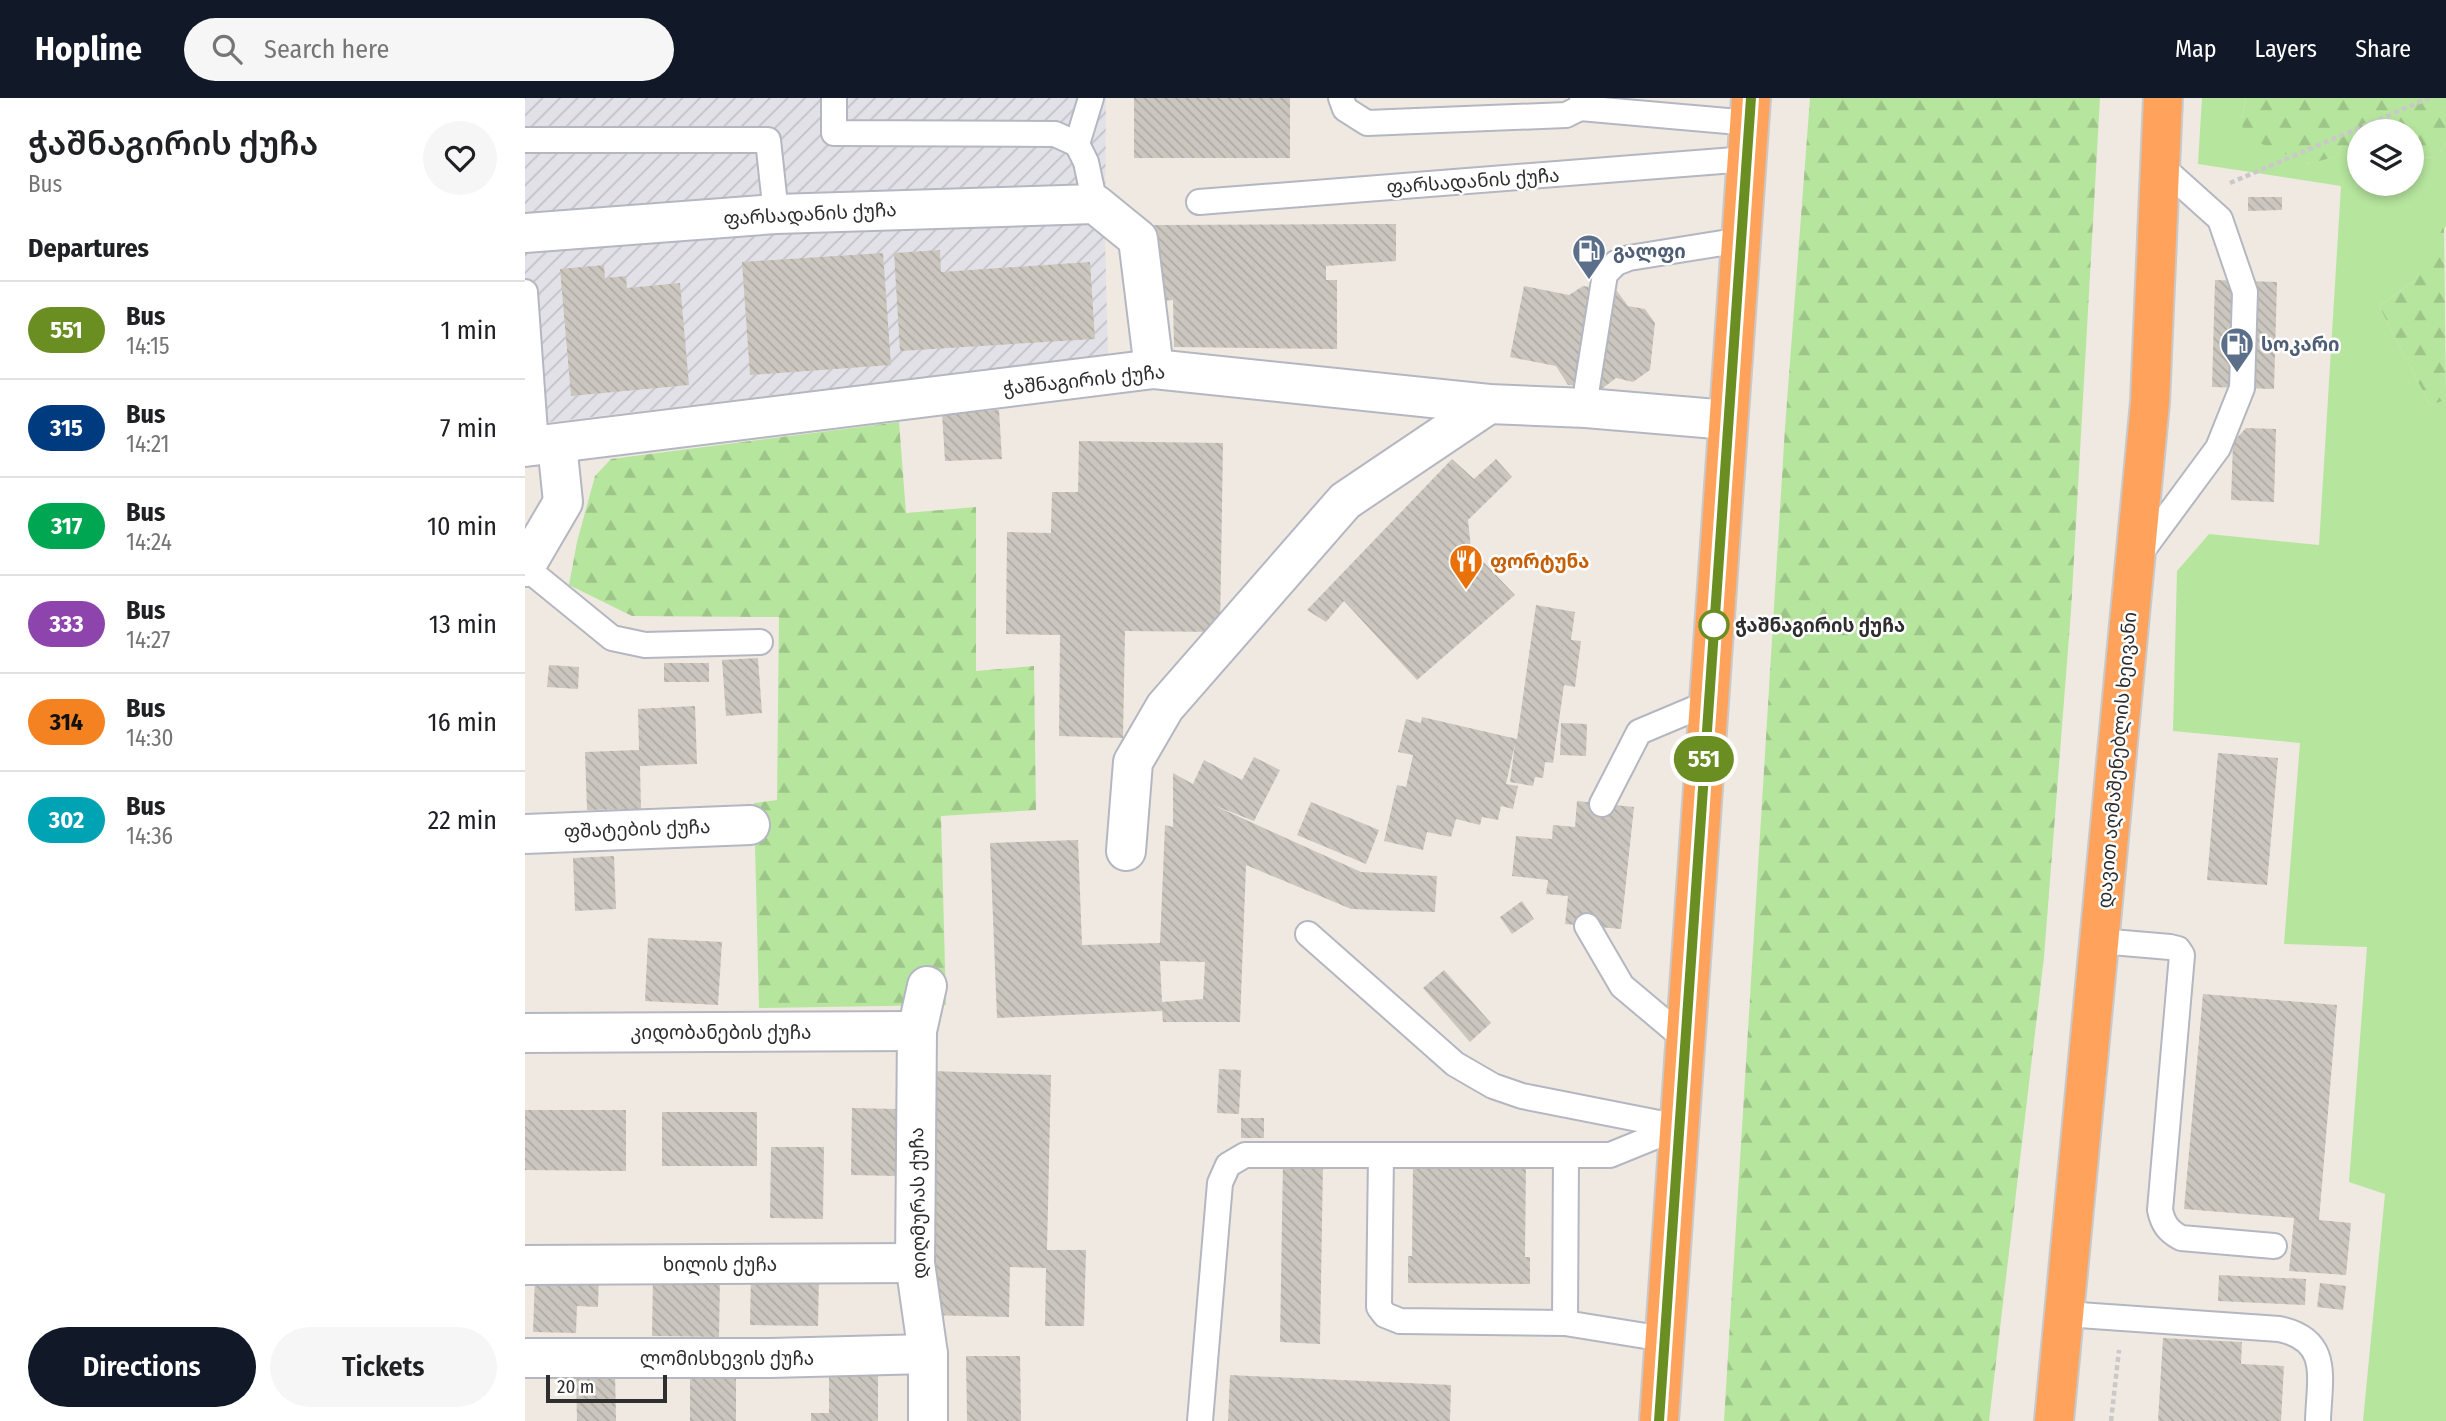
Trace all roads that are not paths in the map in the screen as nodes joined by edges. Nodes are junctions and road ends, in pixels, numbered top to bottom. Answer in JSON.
{"nodes":[{"id":1,"x":834,"y":98,"type":"edge"},
{"id":2,"x":1091,"y":98,"type":"edge"},
{"id":3,"x":1341,"y":98,"type":"edge"},
{"id":4,"x":2164,"y":98,"type":"edge"},
{"id":5,"x":1582,"y":103,"type":"edge"},
{"id":6,"x":1749,"y":127,"type":"edge"},
{"id":7,"x":525,"y":140,"type":"edge"},
{"id":8,"x":1077,"y":144,"type":"junction"},
{"id":9,"x":2161,"y":166,"type":"junction"},
{"id":10,"x":1199,"y":202,"type":"dead end"},
{"id":11,"x":1095,"y":204,"type":"junction"},
{"id":12,"x":776,"y":214,"type":"junction"},
{"id":13,"x":525,"y":233,"type":"edge"},
{"id":14,"x":1741,"y":240,"type":"junction"},
{"id":15,"x":525,"y":292,"type":"edge"},
{"id":16,"x":1154,"y":369,"type":"junction"},
{"id":17,"x":1489,"y":404,"type":"junction"},
{"id":18,"x":1586,"y":408,"type":"junction"},
{"id":19,"x":1728,"y":421,"type":"junction"},
{"id":20,"x":539,"y":446,"type":"edge"},
{"id":21,"x":2136,"y":559,"type":"junction"},
{"id":22,"x":525,"y":567,"type":"edge"},
{"id":23,"x":759,"y":642,"type":"dead end"},
{"id":24,"x":1708,"y":703,"type":"junction"},
{"id":25,"x":1602,"y":804,"type":"dead end"},
{"id":26,"x":750,"y":825,"type":"dead end"},
{"id":27,"x":525,"y":834,"type":"edge"},
{"id":28,"x":1126,"y":851,"type":"dead end"},
{"id":29,"x":1587,"y":926,"type":"dead end"},
{"id":30,"x":1308,"y":934,"type":"dead end"},
{"id":31,"x":2100,"y":941,"type":"junction"},
{"id":32,"x":927,"y":986,"type":"dead end"},
{"id":33,"x":917,"y":1031,"type":"junction"},
{"id":34,"x":525,"y":1033,"type":"edge"},
{"id":35,"x":1685,"y":1039,"type":"junction"},
{"id":36,"x":1679,"y":1127,"type":"junction"},
{"id":37,"x":1381,"y":1155,"type":"junction"},
{"id":38,"x":1566,"y":1157,"type":"junction"},
{"id":39,"x":2274,"y":1246,"type":"dead end"},
{"id":40,"x":915,"y":1263,"type":"junction"},
{"id":41,"x":525,"y":1265,"type":"edge"},
{"id":42,"x":2065,"y":1314,"type":"junction"},
{"id":43,"x":1565,"y":1323,"type":"junction"},
{"id":44,"x":1664,"y":1339,"type":"junction"},
{"id":45,"x":928,"y":1354,"type":"junction"},
{"id":46,"x":525,"y":1358,"type":"edge"},
{"id":47,"x":929,"y":1421,"type":"edge"},
{"id":48,"x":1199,"y":1421,"type":"edge"},
{"id":49,"x":1659,"y":1421,"type":"edge"},
{"id":50,"x":2055,"y":1421,"type":"edge"},
{"id":51,"x":2318,"y":1421,"type":"edge"}],
"edges":[{"from":1,"to":8,"type":"lane"},
{"from":2,"to":8,"type":"lane"},
{"from":3,"to":5,"type":"lane"},
{"from":4,"to":9,"type":"highway","name":"დავით აღმაშენებლის ხეივანი"},
{"from":5,"to":6,"type":"lane"},
{"from":6,"to":10,"type":"lane","name":"ფარსადანის ქუჩა"},
{"from":6,"to":14,"type":"highway"},
{"from":7,"to":12,"type":"lane"},
{"from":8,"to":11,"type":"lane"},
{"from":9,"to":21,"type":"highway","name":"დავით აღმაშენებლის ხეივანი"},
{"from":9,"to":21,"type":"lane"},
{"from":11,"to":12,"type":"street","name":"ფარსადანის ქუჩა"},
{"from":11,"to":16,"type":"street"},
{"from":12,"to":13,"type":"street","name":"ფარსადანის ქუჩა"},
{"from":14,"to":18,"type":"lane"},
{"from":14,"to":19,"type":"highway"},
{"from":15,"to":20,"type":"lane"},
{"from":16,"to":17,"type":"street","name":"ჭაშნაგირის ქუჩა"},
{"from":16,"to":20,"type":"street","name":"ჭაშნაგირის ქუჩა"},
{"from":17,"to":18,"type":"street","name":"ჭაშნაგირის ქუჩა"},
{"from":17,"to":28,"type":"street"},
{"from":18,"to":19,"type":"street","name":"ჭაშნაგირის ქუჩა"},
{"from":19,"to":24,"type":"highway"},
{"from":20,"to":22,"type":"street"},
{"from":21,"to":31,"type":"highway","name":"დავით აღმაშენებლის ხეივანი"},
{"from":22,"to":23,"type":"lane"},
{"from":24,"to":25,"type":"lane"},
{"from":24,"to":35,"type":"highway"},
{"from":26,"to":27,"type":"street","name":"ფშატების ქუჩა"},
{"from":29,"to":35,"type":"lane"},
{"from":30,"to":36,"type":"lane"},
{"from":31,"to":39,"type":"lane"},
{"from":31,"to":42,"type":"highway","name":"დავით აღმაშენებლის ხეივანი"},
{"from":32,"to":33,"type":"street","name":"დიღმურას ქუჩა"},
{"from":33,"to":34,"type":"street","name":"კიდობანების ქუჩა"},
{"from":33,"to":40,"type":"street","name":"დიღმურას ქუჩა"},
{"from":35,"to":36,"type":"highway"},
{"from":36,"to":38,"type":"lane"},
{"from":36,"to":44,"type":"highway"},
{"from":37,"to":38,"type":"lane"},
{"from":37,"to":43,"type":"lane"},
{"from":37,"to":48,"type":"lane"},
{"from":38,"to":43,"type":"lane"},
{"from":40,"to":41,"type":"street","name":"ხილის ქუჩა"},
{"from":40,"to":45,"type":"street","name":"დიღმურას ქუჩა"},
{"from":42,"to":50,"type":"highway","name":"დავით აღმაშენებლის ხეივანი"},
{"from":42,"to":51,"type":"lane"},
{"from":43,"to":44,"type":"lane"},
{"from":44,"to":49,"type":"highway"},
{"from":45,"to":46,"type":"street","name":"ლომისხევის ქუჩა"},
{"from":45,"to":47,"type":"street","name":"დიღმურას ქუჩა"}]}
